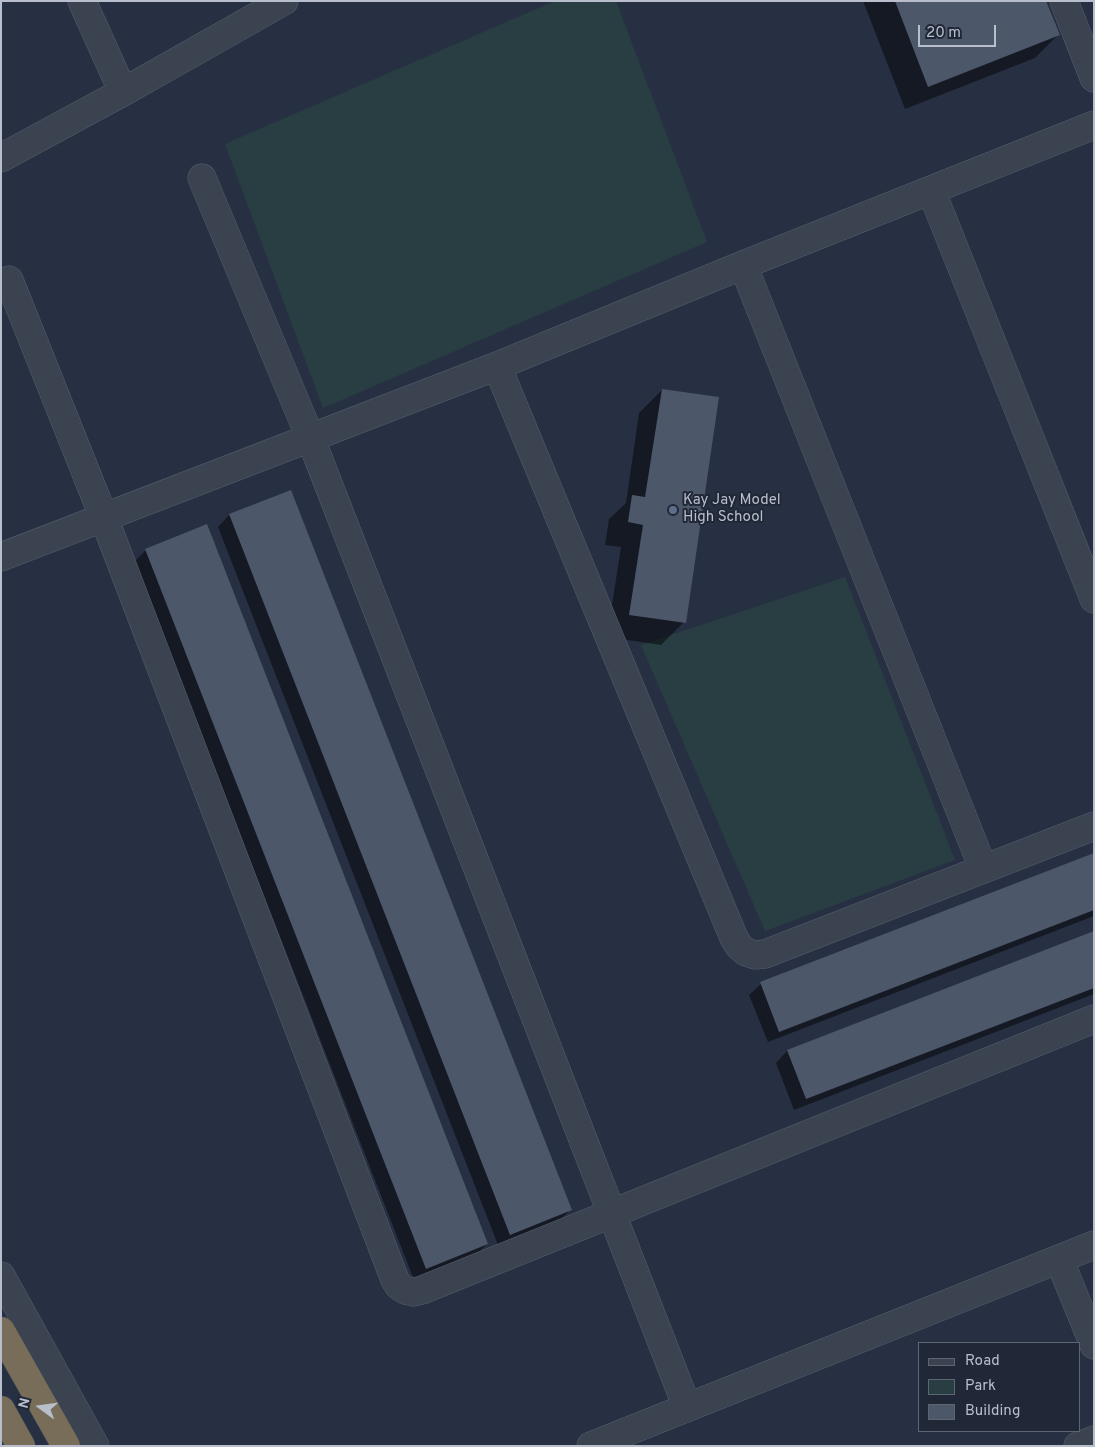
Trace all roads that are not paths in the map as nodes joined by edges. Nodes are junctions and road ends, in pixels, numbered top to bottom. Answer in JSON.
{"nodes":[{"id":1,"x":82,"y":1,"type":"edge"},
{"id":2,"x":284,"y":1,"type":"edge"},
{"id":3,"x":1064,"y":1,"type":"edge"},
{"id":4,"x":1094,"y":78,"type":"edge"},
{"id":5,"x":123,"y":92,"type":"junction"},
{"id":6,"x":1094,"y":125,"type":"edge"},
{"id":7,"x":1,"y":158,"type":"edge"},
{"id":8,"x":202,"y":178,"type":"dead end"},
{"id":9,"x":931,"y":190,"type":"junction"},
{"id":10,"x":743,"y":265,"type":"junction"},
{"id":11,"x":9,"y":280,"type":"dead end"},
{"id":12,"x":497,"y":366,"type":"junction"},
{"id":13,"x":310,"y":437,"type":"junction"},
{"id":14,"x":104,"y":518,"type":"junction"},
{"id":15,"x":1,"y":557,"type":"edge"},
{"id":16,"x":1094,"y":599,"type":"edge"},
{"id":17,"x":1094,"y":826,"type":"edge"},
{"id":18,"x":983,"y":868,"type":"junction"},
{"id":19,"x":1094,"y":1019,"type":"edge"},
{"id":20,"x":612,"y":1213,"type":"junction"},
{"id":21,"x":1094,"y":1245,"type":"edge"},
{"id":22,"x":1059,"y":1259,"type":"junction"},
{"id":23,"x":1,"y":1276,"type":"edge"},
{"id":24,"x":1,"y":1331,"type":"edge"},
{"id":25,"x":1094,"y":1345,"type":"edge"},
{"id":26,"x":687,"y":1407,"type":"junction"},
{"id":27,"x":1,"y":1410,"type":"edge"},
{"id":28,"x":1094,"y":1440,"type":"edge"},
{"id":29,"x":21,"y":1446,"type":"edge"},
{"id":30,"x":66,"y":1446,"type":"edge"},
{"id":31,"x":94,"y":1446,"type":"edge"},
{"id":32,"x":591,"y":1446,"type":"edge"},
{"id":33,"x":1078,"y":1446,"type":"edge"}],
"edges":[{"from":1,"to":5,"type":"street"},
{"from":2,"to":5,"type":"street"},
{"from":3,"to":4,"type":"street"},
{"from":5,"to":7,"type":"street"},
{"from":6,"to":9,"type":"street"},
{"from":8,"to":13,"type":"street"},
{"from":9,"to":10,"type":"street"},
{"from":9,"to":16,"type":"street"},
{"from":10,"to":12,"type":"street"},
{"from":10,"to":18,"type":"street"},
{"from":11,"to":14,"type":"street"},
{"from":12,"to":13,"type":"street"},
{"from":12,"to":18,"type":"street"},
{"from":13,"to":14,"type":"street"},
{"from":13,"to":20,"type":"street"},
{"from":14,"to":15,"type":"street"},
{"from":14,"to":20,"type":"street"},
{"from":17,"to":18,"type":"street"},
{"from":19,"to":20,"type":"street"},
{"from":20,"to":26,"type":"street"},
{"from":21,"to":22,"type":"street"},
{"from":22,"to":25,"type":"street"},
{"from":22,"to":26,"type":"street"},
{"from":23,"to":31,"type":"street"},
{"from":24,"to":30,"type":"highway"},
{"from":26,"to":32,"type":"street"},
{"from":27,"to":29,"type":"highway"},
{"from":28,"to":33,"type":"street"}]}
